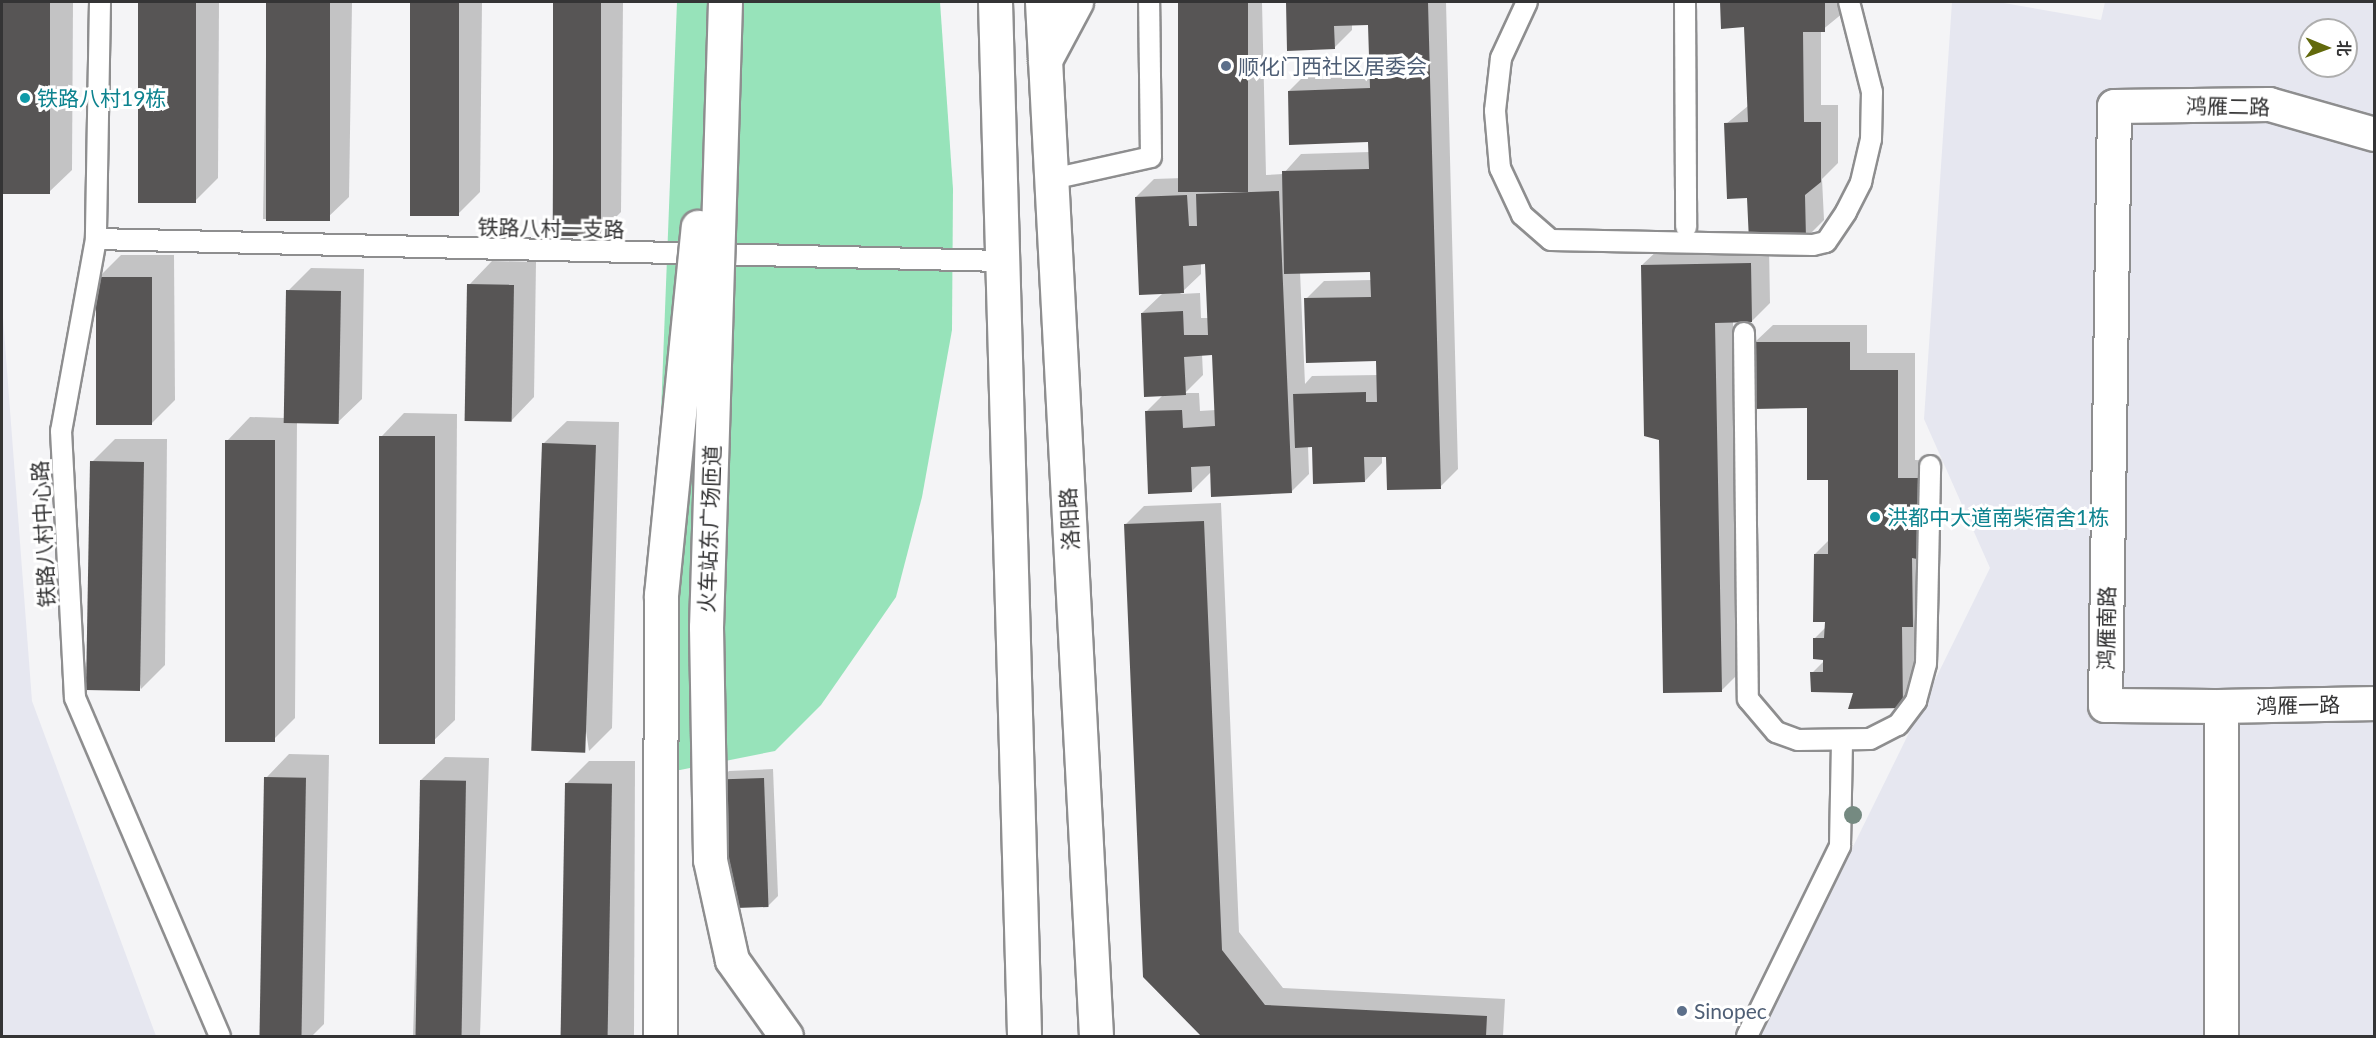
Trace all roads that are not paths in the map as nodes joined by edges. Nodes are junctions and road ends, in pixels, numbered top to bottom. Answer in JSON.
{"nodes":[{"id":1,"x":100,"y":2,"type":"edge"},
{"id":2,"x":723,"y":2,"type":"edge"},
{"id":3,"x":995,"y":2,"type":"edge"},
{"id":4,"x":1042,"y":2,"type":"edge"},
{"id":5,"x":1076,"y":2,"type":"edge"},
{"id":6,"x":1149,"y":2,"type":"edge"},
{"id":7,"x":1527,"y":2,"type":"edge"},
{"id":8,"x":1685,"y":2,"type":"edge"},
{"id":9,"x":1849,"y":2,"type":"edge"},
{"id":10,"x":1045,"y":60,"type":"junction"},
{"id":11,"x":2114,"y":106,"type":"joint"},
{"id":12,"x":2374,"y":134,"type":"edge"},
{"id":13,"x":1052,"y":179,"type":"junction"},
{"id":14,"x":1686,"y":228,"type":"dead end"},
{"id":15,"x":96,"y":239,"type":"junction"},
{"id":16,"x":1004,"y":261,"type":"junction"},
{"id":17,"x":1744,"y":333,"type":"dead end"},
{"id":18,"x":1930,"y":466,"type":"dead end"},
{"id":19,"x":2374,"y":703,"type":"edge"},
{"id":20,"x":2221,"y":706,"type":"junction"},
{"id":21,"x":1842,"y":740,"type":"junction"},
{"id":22,"x":220,"y":1036,"type":"edge"},
{"id":23,"x":660,"y":1036,"type":"edge"},
{"id":24,"x":786,"y":1036,"type":"edge"},
{"id":25,"x":1024,"y":1036,"type":"edge"},
{"id":26,"x":1096,"y":1036,"type":"edge"},
{"id":27,"x":1747,"y":1036,"type":"edge"},
{"id":28,"x":2221,"y":1036,"type":"edge"}],
"edges":[{"from":1,"to":15,"type":"lane","name":"铁路八村中心路"},
{"from":2,"to":23,"type":"main road","name":"火车站东广场匝道","bridge":true},
{"from":2,"to":24,"type":"main road","name":"火车站东广场匝道","bridge":true},
{"from":3,"to":16,"type":"main road"},
{"from":4,"to":10,"type":"main road","name":"洛阳路"},
{"from":5,"to":10,"type":"main road"},
{"from":6,"to":13,"type":"lane"},
{"from":7,"to":9,"type":"lane"},
{"from":8,"to":14,"type":"lane"},
{"from":10,"to":13,"type":"main road","name":"洛阳路"},
{"from":11,"to":12,"type":"main road","name":"鸿雁二路"},
{"from":11,"to":20,"type":"main road","name":"鸿雁南路"},
{"from":13,"to":26,"type":"main road","name":"洛阳路"},
{"from":15,"to":16,"type":"lane","name":"铁路八村一支路"},
{"from":15,"to":22,"type":"lane","name":"铁路八村中心路"},
{"from":16,"to":25,"type":"main road"},
{"from":17,"to":21,"type":"lane"},
{"from":18,"to":21,"type":"lane"},
{"from":19,"to":20,"type":"main road","name":"鸿雁一路"},
{"from":20,"to":28,"type":"main road"},
{"from":21,"to":27,"type":"lane"}]}
